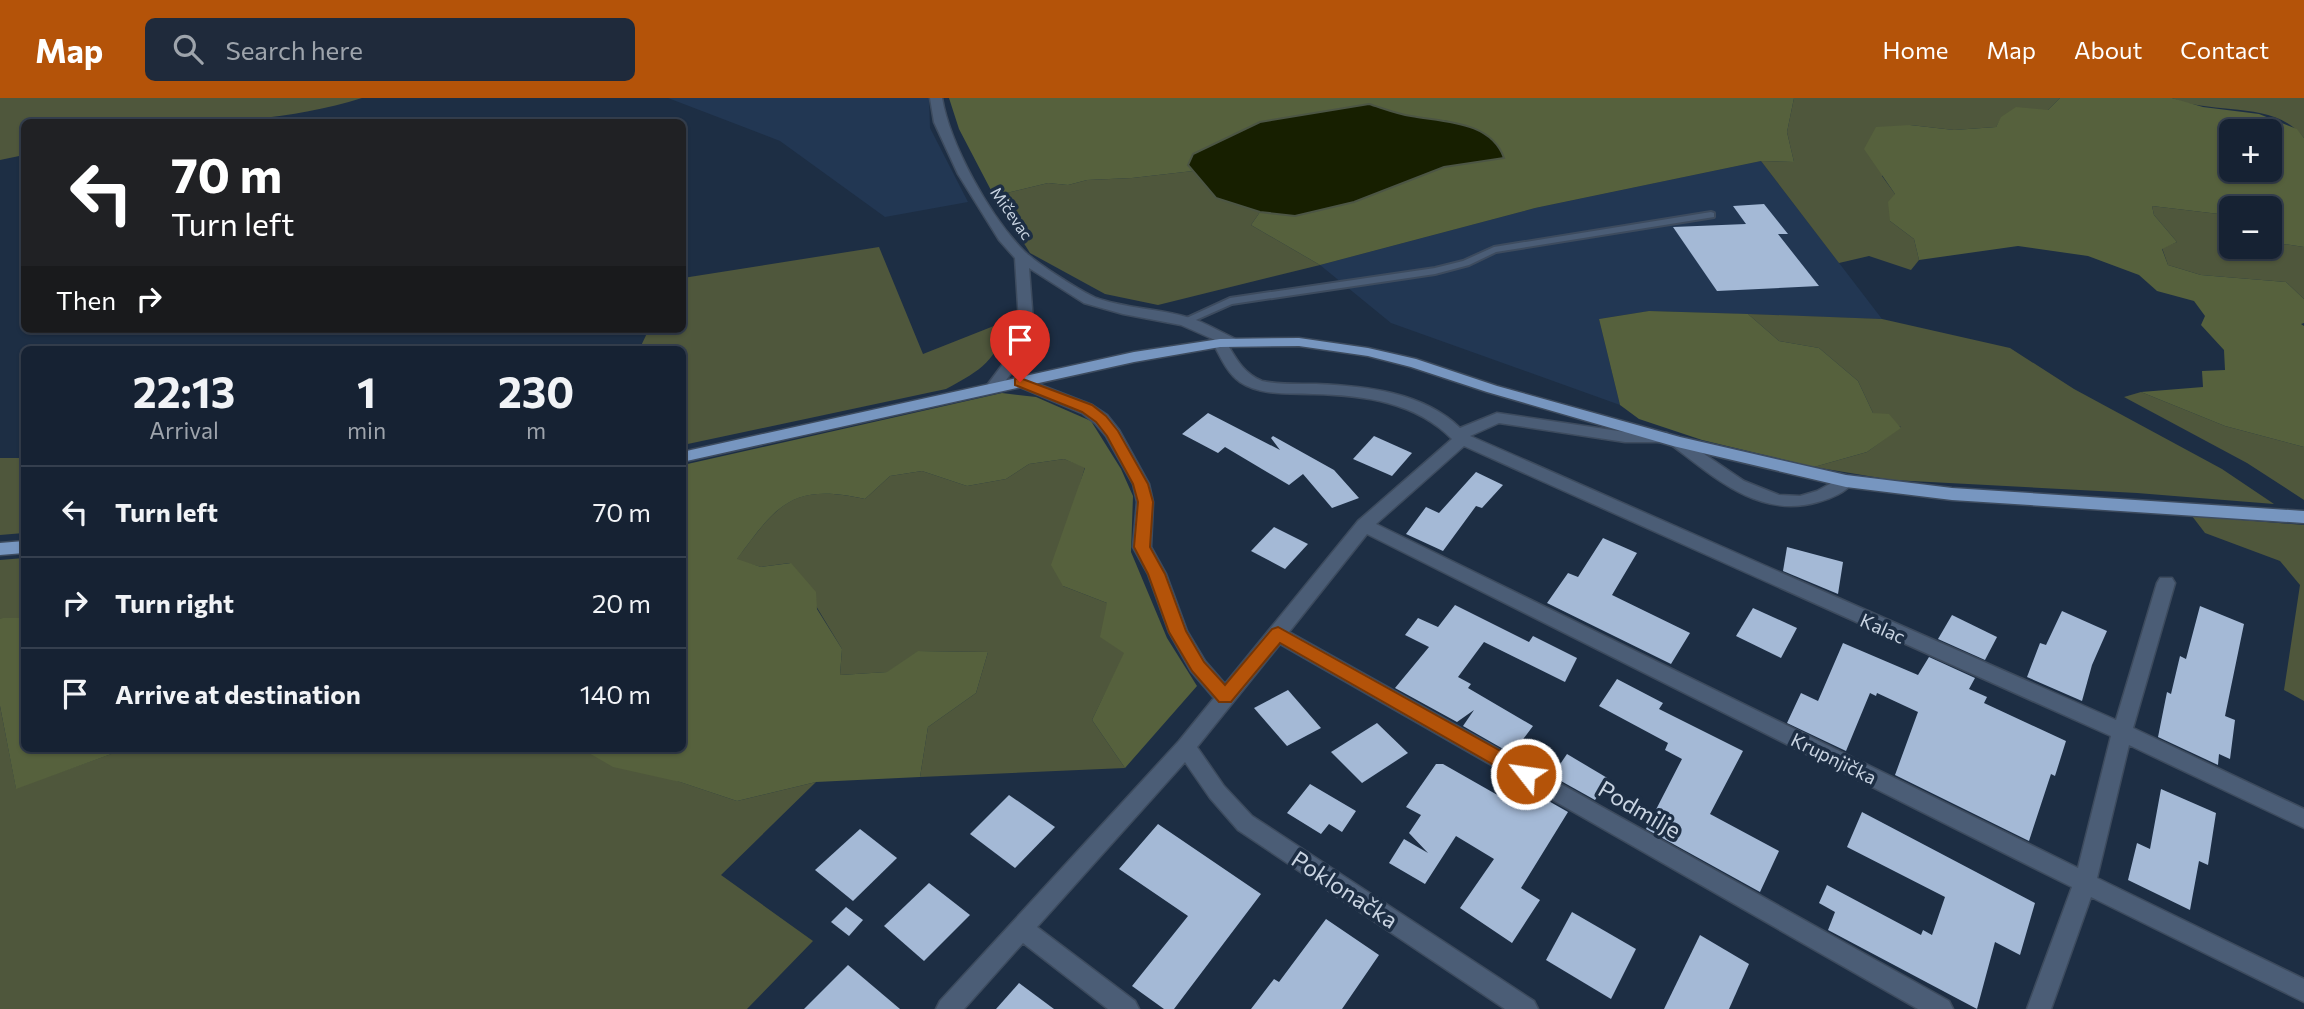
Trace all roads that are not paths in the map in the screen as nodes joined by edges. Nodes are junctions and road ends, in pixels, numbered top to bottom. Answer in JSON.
{"nodes":[{"id":1,"x":936,"y":98,"type":"edge"},
{"id":2,"x":1710,"y":215,"type":"dead end"},
{"id":3,"x":1021,"y":257,"type":"junction"},
{"id":4,"x":1185,"y":321,"type":"junction"},
{"id":5,"x":1226,"y":343,"type":"junction"},
{"id":6,"x":1020,"y":382,"type":"junction"},
{"id":7,"x":993,"y":388,"type":"junction"},
{"id":8,"x":1460,"y":437,"type":"junction"},
{"id":9,"x":1661,"y":437,"type":"junction"},
{"id":10,"x":1679,"y":442,"type":"junction"},
{"id":11,"x":686,"y":456,"type":"edge"},
{"id":12,"x":1846,"y":481,"type":"junction"},
{"id":13,"x":2304,"y":517,"type":"edge"},
{"id":14,"x":1364,"y":525,"type":"junction"},
{"id":15,"x":21,"y":547,"type":"edge"},
{"id":16,"x":0,"y":549,"type":"edge"},
{"id":17,"x":2166,"y":583,"type":"dead end"},
{"id":18,"x":1278,"y":634,"type":"junction"},
{"id":19,"x":1225,"y":697,"type":"junction"},
{"id":20,"x":2122,"y":732,"type":"junction"},
{"id":21,"x":1186,"y":747,"type":"junction"},
{"id":22,"x":2304,"y":819,"type":"edge"},
{"id":23,"x":2085,"y":883,"type":"junction"},
{"id":24,"x":1021,"y":928,"type":"junction"},
{"id":25,"x":2304,"y":991,"type":"edge"},
{"id":26,"x":948,"y":1009,"type":"edge"},
{"id":27,"x":1126,"y":1009,"type":"edge"},
{"id":28,"x":1526,"y":1009,"type":"edge"},
{"id":29,"x":1941,"y":1009,"type":"edge"},
{"id":30,"x":2039,"y":1009,"type":"edge"}],
"edges":[{"from":1,"to":3,"type":"street","name":"Mičevac"},
{"from":2,"to":4,"type":"lane"},
{"from":3,"to":4,"type":"street"},
{"from":3,"to":7,"type":"street","name":"Mičevac"},
{"from":4,"to":5,"type":"street"},
{"from":5,"to":6,"type":"main road"},
{"from":5,"to":8,"type":"street","name":"Kalac"},
{"from":5,"to":9,"type":"main road"},
{"from":6,"to":7,"type":"main road"},
{"from":6,"to":19,"type":"street"},
{"from":7,"to":11,"type":"main road"},
{"from":8,"to":9,"type":"street"},
{"from":8,"to":14,"type":"street"},
{"from":8,"to":20,"type":"street","name":"Kalac"},
{"from":9,"to":10,"type":"main road"},
{"from":10,"to":12,"type":"main road"},
{"from":10,"to":12,"type":"street"},
{"from":12,"to":13,"type":"main road"},
{"from":14,"to":18,"type":"street"},
{"from":14,"to":23,"type":"street","name":"Krupnjička"},
{"from":15,"to":16,"type":"main road"},
{"from":17,"to":20,"type":"street"},
{"from":18,"to":19,"type":"street"},
{"from":18,"to":29,"type":"street","name":"Podmilje"},
{"from":19,"to":21,"type":"street"},
{"from":20,"to":22,"type":"street","name":"Kalac"},
{"from":20,"to":23,"type":"street"},
{"from":21,"to":24,"type":"street"},
{"from":21,"to":28,"type":"street","name":"Poklonačka"},
{"from":23,"to":25,"type":"street","name":"Krupnjička"},
{"from":23,"to":30,"type":"street"},
{"from":24,"to":26,"type":"street"},
{"from":24,"to":27,"type":"street"}]}
